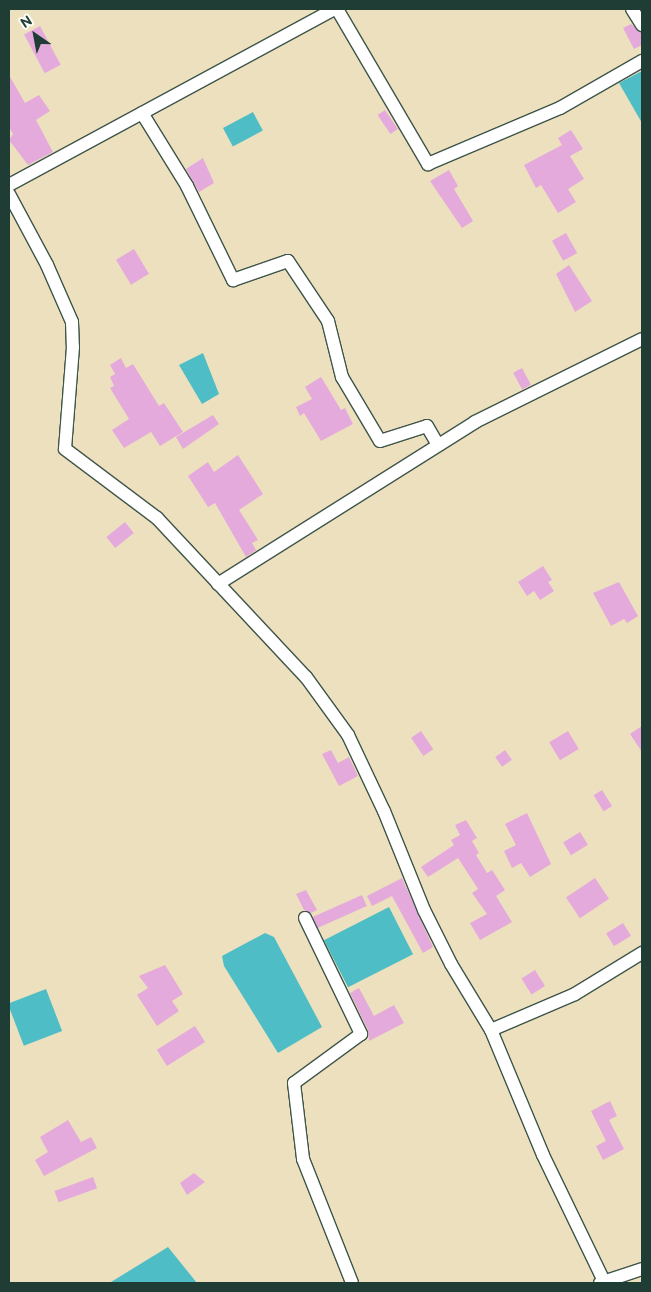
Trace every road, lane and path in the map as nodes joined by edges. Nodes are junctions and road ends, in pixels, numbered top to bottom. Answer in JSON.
{"nodes":[{"id":1,"x":336,"y":9,"type":"edge"},
{"id":2,"x":632,"y":9,"type":"edge"},
{"id":3,"x":642,"y":25,"type":"edge"},
{"id":4,"x":642,"y":61,"type":"edge"},
{"id":5,"x":142,"y":113,"type":"junction"},
{"id":6,"x":9,"y":186,"type":"edge"},
{"id":7,"x":9,"y":194,"type":"edge"},
{"id":8,"x":642,"y":339,"type":"edge"},
{"id":9,"x":438,"y":445,"type":"junction"},
{"id":10,"x":218,"y":584,"type":"junction"},
{"id":11,"x":305,"y":918,"type":"dead end"},
{"id":12,"x":642,"y":953,"type":"edge"},
{"id":13,"x":491,"y":1030,"type":"junction"},
{"id":14,"x":642,"y":1270,"type":"edge"},
{"id":15,"x":352,"y":1283,"type":"edge"},
{"id":16,"x":600,"y":1283,"type":"edge"},
{"id":17,"x":604,"y":1283,"type":"edge"}],
"edges":[{"from":1,"to":4,"type":"street"},
{"from":1,"to":5,"type":"street"},
{"from":2,"to":3,"type":"street"},
{"from":5,"to":6,"type":"street"},
{"from":5,"to":9,"type":"street"},
{"from":7,"to":10,"type":"street"},
{"from":8,"to":9,"type":"street"},
{"from":9,"to":10,"type":"street"},
{"from":10,"to":13,"type":"street"},
{"from":11,"to":15,"type":"street"},
{"from":12,"to":13,"type":"street"},
{"from":13,"to":17,"type":"street"},
{"from":14,"to":17,"type":"street"},
{"from":16,"to":17,"type":"street"}]}
